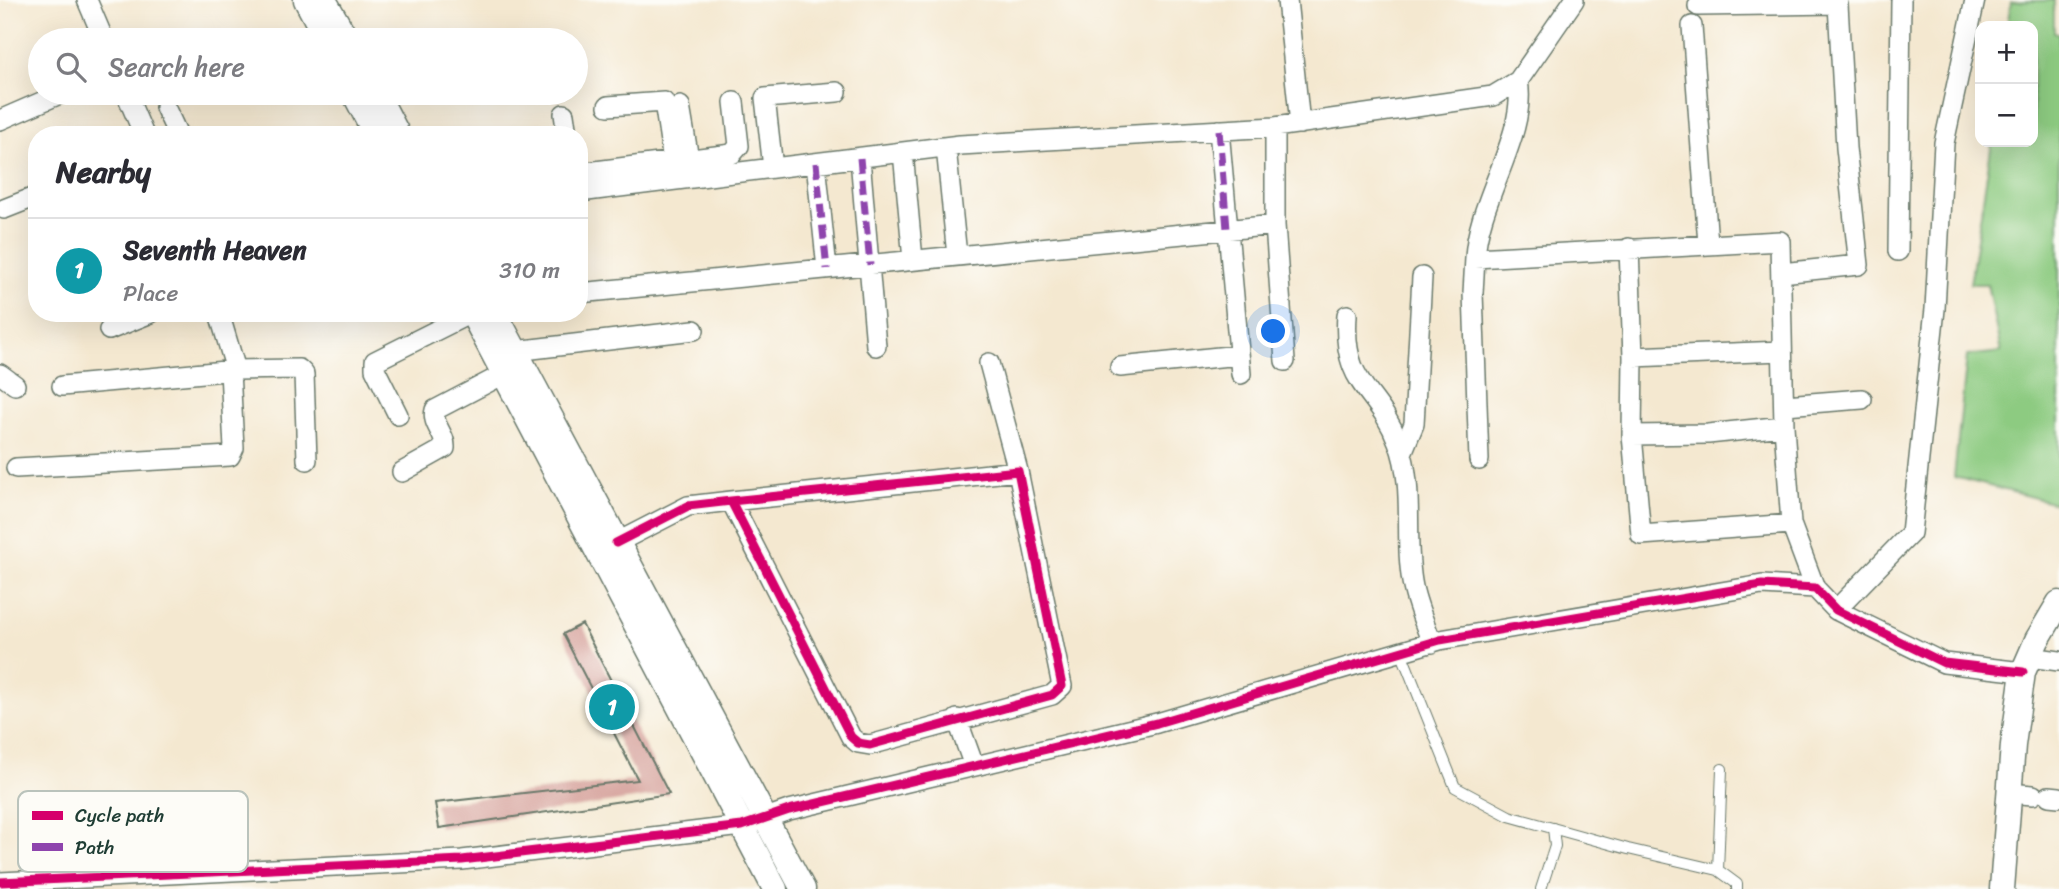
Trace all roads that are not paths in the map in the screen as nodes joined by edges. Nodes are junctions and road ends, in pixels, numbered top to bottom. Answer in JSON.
{"nodes":[{"id":1,"x":87,"y":0,"type":"edge"},
{"id":2,"x":306,"y":0,"type":"edge"},
{"id":3,"x":324,"y":0,"type":"edge"},
{"id":4,"x":1287,"y":0,"type":"edge"},
{"id":5,"x":1574,"y":0,"type":"edge"},
{"id":6,"x":1900,"y":0,"type":"edge"},
{"id":7,"x":1975,"y":0,"type":"edge"},
{"id":8,"x":1698,"y":6,"type":"dead end"},
{"id":9,"x":1692,"y":26,"type":"dead end"},
{"id":10,"x":99,"y":28,"type":"edge"},
{"id":11,"x":321,"y":28,"type":"edge"},
{"id":12,"x":340,"y":28,"type":"edge"},
{"id":13,"x":1518,"y":81,"type":"junction"},
{"id":14,"x":837,"y":92,"type":"dead end"},
{"id":15,"x":734,"y":102,"type":"dead end"},
{"id":16,"x":34,"y":105,"type":"edge"},
{"id":17,"x":131,"y":105,"type":"edge"},
{"id":18,"x":360,"y":105,"type":"edge"},
{"id":19,"x":382,"y":105,"type":"edge"},
{"id":20,"x":608,"y":106,"type":"dead end"},
{"id":21,"x":680,"y":106,"type":"dead end"},
{"id":22,"x":165,"y":107,"type":"dead end"},
{"id":23,"x":654,"y":113,"type":"dead end"},
{"id":24,"x":564,"y":114,"type":"dead end"},
{"id":25,"x":0,"y":120,"type":"edge"},
{"id":26,"x":1300,"y":124,"type":"junction"},
{"id":27,"x":140,"y":126,"type":"edge"},
{"id":28,"x":174,"y":126,"type":"edge"},
{"id":29,"x":371,"y":126,"type":"edge"},
{"id":30,"x":393,"y":126,"type":"edge"},
{"id":31,"x":566,"y":126,"type":"edge"},
{"id":32,"x":1275,"y":127,"type":"junction"},
{"id":33,"x":1219,"y":130,"type":"junction"},
{"id":34,"x":946,"y":147,"type":"junction"},
{"id":35,"x":903,"y":152,"type":"junction"},
{"id":36,"x":860,"y":158,"type":"junction"},
{"id":37,"x":675,"y":161,"type":"junction"},
{"id":38,"x":816,"y":163,"type":"junction"},
{"id":39,"x":774,"y":168,"type":"junction"},
{"id":40,"x":588,"y":172,"type":"edge"},
{"id":41,"x":588,"y":191,"type":"edge"},
{"id":42,"x":28,"y":200,"type":"edge"},
{"id":43,"x":4,"y":209,"type":"dead end"},
{"id":44,"x":1275,"y":225,"type":"junction"},
{"id":45,"x":1227,"y":229,"type":"junction"},
{"id":46,"x":1708,"y":244,"type":"junction"},
{"id":47,"x":1629,"y":248,"type":"junction"},
{"id":48,"x":1898,"y":251,"type":"dead end"},
{"id":49,"x":957,"y":256,"type":"junction"},
{"id":50,"x":1475,"y":258,"type":"junction"},
{"id":51,"x":914,"y":260,"type":"junction"},
{"id":52,"x":870,"y":265,"type":"junction"},
{"id":53,"x":827,"y":269,"type":"junction"},
{"id":54,"x":1781,"y":273,"type":"junction"},
{"id":55,"x":1422,"y":277,"type":"dead end"},
{"id":56,"x":588,"y":292,"type":"edge"},
{"id":57,"x":1348,"y":316,"type":"dead end"},
{"id":58,"x":130,"y":322,"type":"edge"},
{"id":59,"x":221,"y":322,"type":"edge"},
{"id":60,"x":453,"y":322,"type":"edge"},
{"id":61,"x":476,"y":322,"type":"edge"},
{"id":62,"x":500,"y":322,"type":"edge"},
{"id":63,"x":694,"y":330,"type":"dead end"},
{"id":64,"x":109,"y":331,"type":"dead end"},
{"id":65,"x":876,"y":346,"type":"dead end"},
{"id":66,"x":515,"y":351,"type":"junction"},
{"id":67,"x":1782,"y":351,"type":"junction"},
{"id":68,"x":1633,"y":356,"type":"junction"},
{"id":69,"x":1285,"y":361,"type":"dead end"},
{"id":70,"x":989,"y":363,"type":"dead end"},
{"id":71,"x":1120,"y":367,"type":"dead end"},
{"id":72,"x":233,"y":370,"type":"junction"},
{"id":73,"x":504,"y":374,"type":"junction"},
{"id":74,"x":62,"y":386,"type":"dead end"},
{"id":75,"x":1862,"y":399,"type":"dead end"},
{"id":76,"x":1785,"y":405,"type":"junction"},
{"id":77,"x":398,"y":415,"type":"dead end"},
{"id":78,"x":1784,"y":426,"type":"junction"},
{"id":79,"x":1632,"y":435,"type":"junction"},
{"id":80,"x":1402,"y":453,"type":"junction"},
{"id":81,"x":307,"y":460,"type":"dead end"},
{"id":82,"x":1479,"y":460,"type":"dead end"},
{"id":83,"x":16,"y":468,"type":"dead end"},
{"id":84,"x":1018,"y":471,"type":"junction"},
{"id":85,"x":402,"y":472,"type":"dead end"},
{"id":86,"x":731,"y":501,"type":"junction"},
{"id":87,"x":1791,"y":524,"type":"junction"},
{"id":88,"x":616,"y":543,"type":"junction"},
{"id":89,"x":1815,"y":588,"type":"junction"},
{"id":90,"x":2059,"y":603,"type":"edge"},
{"id":91,"x":1836,"y":611,"type":"junction"},
{"id":92,"x":2051,"y":632,"type":"edge"},
{"id":93,"x":1432,"y":643,"type":"junction"},
{"id":94,"x":1401,"y":652,"type":"junction"},
{"id":95,"x":2059,"y":661,"type":"edge"},
{"id":96,"x":2026,"y":665,"type":"junction"},
{"id":97,"x":957,"y":719,"type":"junction"},
{"id":98,"x":974,"y":766,"type":"junction"},
{"id":99,"x":1722,"y":769,"type":"dead end"},
{"id":100,"x":2037,"y":796,"type":"edge"},
{"id":101,"x":765,"y":816,"type":"junction"},
{"id":102,"x":741,"y":827,"type":"junction"},
{"id":103,"x":1553,"y":828,"type":"junction"},
{"id":104,"x":1718,"y":870,"type":"junction"},
{"id":105,"x":0,"y":882,"type":"edge"},
{"id":106,"x":112,"y":883,"type":"edge"},
{"id":107,"x":775,"y":889,"type":"edge"},
{"id":108,"x":803,"y":889,"type":"edge"},
{"id":109,"x":1541,"y":889,"type":"edge"},
{"id":110,"x":1737,"y":889,"type":"edge"},
{"id":111,"x":2002,"y":889,"type":"edge"}],
"edges":[{"from":1,"to":10,"type":"street"},
{"from":2,"to":11,"type":"street"},
{"from":3,"to":12,"type":"street"},
{"from":4,"to":26,"type":"street"},
{"from":5,"to":13,"type":"street"},
{"from":6,"to":48,"type":"street"},
{"from":7,"to":91,"type":"street"},
{"from":8,"to":54,"type":"street"},
{"from":9,"to":46,"type":"street"},
{"from":13,"to":26,"type":"street"},
{"from":13,"to":50,"type":"street"},
{"from":14,"to":39,"type":"street"},
{"from":15,"to":37,"type":"street"},
{"from":16,"to":25,"type":"street"},
{"from":17,"to":27,"type":"street"},
{"from":18,"to":29,"type":"street"},
{"from":19,"to":30,"type":"street"},
{"from":20,"to":37,"type":"street"},
{"from":21,"to":37,"type":"street"},
{"from":22,"to":28,"type":"street"},
{"from":23,"to":37,"type":"street"},
{"from":24,"to":31,"type":"street"},
{"from":26,"to":32,"type":"street"},
{"from":32,"to":33,"type":"street"},
{"from":32,"to":44,"type":"street"},
{"from":33,"to":34,"type":"street"},
{"from":33,"to":45,"type":"street"},
{"from":34,"to":35,"type":"street"},
{"from":34,"to":49,"type":"street"},
{"from":35,"to":36,"type":"street"},
{"from":35,"to":51,"type":"street"},
{"from":36,"to":38,"type":"street"},
{"from":36,"to":52,"type":"street"},
{"from":37,"to":40,"type":"street"},
{"from":38,"to":39,"type":"street"},
{"from":38,"to":53,"type":"street"},
{"from":39,"to":41,"type":"street"},
{"from":42,"to":43,"type":"street"},
{"from":44,"to":45,"type":"street"},
{"from":44,"to":69,"type":"street"},
{"from":45,"to":49,"type":"street"},
{"from":45,"to":71,"type":"street"},
{"from":46,"to":47,"type":"street"},
{"from":46,"to":54,"type":"street"},
{"from":47,"to":50,"type":"street"},
{"from":47,"to":68,"type":"street"},
{"from":49,"to":51,"type":"street"},
{"from":50,"to":82,"type":"street"},
{"from":51,"to":52,"type":"street"},
{"from":52,"to":53,"type":"street"},
{"from":52,"to":65,"type":"street"},
{"from":53,"to":56,"type":"street"},
{"from":54,"to":67,"type":"street"},
{"from":55,"to":80,"type":"street"},
{"from":57,"to":80,"type":"street"},
{"from":58,"to":64,"type":"street"},
{"from":59,"to":72,"type":"street"},
{"from":60,"to":77,"type":"street"},
{"from":61,"to":73,"type":"street"},
{"from":62,"to":66,"type":"street"},
{"from":63,"to":66,"type":"street"},
{"from":66,"to":88,"type":"street"},
{"from":67,"to":68,"type":"street"},
{"from":67,"to":76,"type":"street"},
{"from":68,"to":79,"type":"street"},
{"from":70,"to":84,"type":"street"},
{"from":72,"to":74,"type":"street"},
{"from":72,"to":81,"type":"street"},
{"from":72,"to":83,"type":"street"},
{"from":73,"to":85,"type":"street"},
{"from":73,"to":102,"type":"street"},
{"from":75,"to":76,"type":"street"},
{"from":76,"to":78,"type":"street"},
{"from":78,"to":79,"type":"street"},
{"from":78,"to":87,"type":"street"},
{"from":79,"to":87,"type":"street"},
{"from":80,"to":93,"type":"street"},
{"from":84,"to":86,"type":"street"},
{"from":84,"to":97,"type":"street"},
{"from":86,"to":88,"type":"street"},
{"from":86,"to":97,"type":"street"},
{"from":87,"to":89,"type":"street"},
{"from":88,"to":101,"type":"street"},
{"from":89,"to":91,"type":"street"},
{"from":89,"to":93,"type":"street"},
{"from":90,"to":92,"type":"street"},
{"from":91,"to":96,"type":"street"},
{"from":92,"to":96,"type":"street"},
{"from":93,"to":94,"type":"street"},
{"from":94,"to":98,"type":"street"},
{"from":94,"to":103,"type":"lane"},
{"from":95,"to":96,"type":"street"},
{"from":96,"to":100,"type":"street"},
{"from":97,"to":98,"type":"street"},
{"from":98,"to":101,"type":"street"},
{"from":99,"to":104,"type":"lane"},
{"from":100,"to":111,"type":"street"},
{"from":101,"to":102,"type":"street"},
{"from":101,"to":108,"type":"street"},
{"from":102,"to":106,"type":"street"},
{"from":102,"to":107,"type":"street"},
{"from":103,"to":104,"type":"lane"},
{"from":103,"to":109,"type":"lane"},
{"from":104,"to":110,"type":"lane"},
{"from":105,"to":106,"type":"street"}]}
